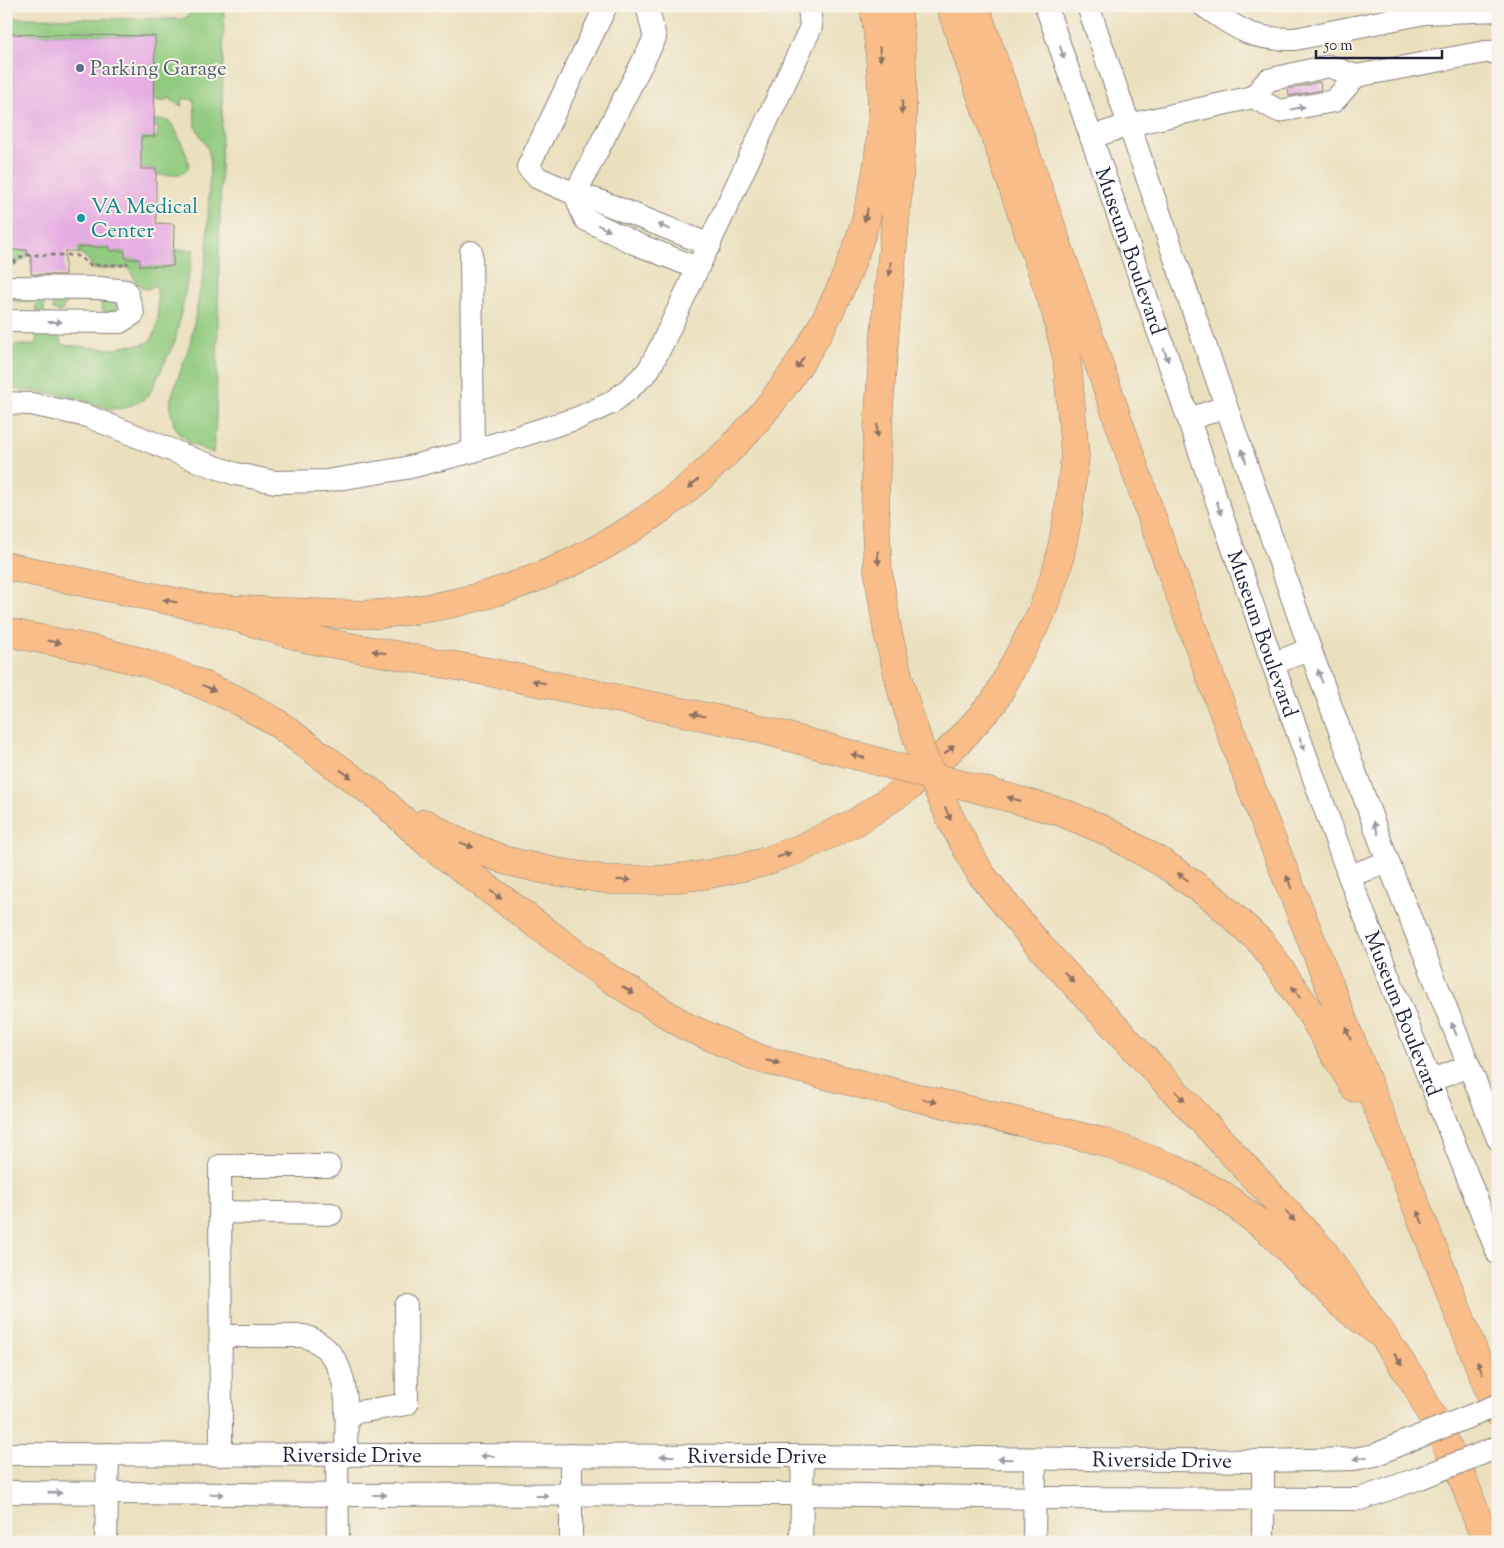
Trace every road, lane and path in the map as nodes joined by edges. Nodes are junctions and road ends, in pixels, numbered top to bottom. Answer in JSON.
{"nodes":[{"id":1,"x":606,"y":6,"type":"edge"},
{"id":2,"x":647,"y":6,"type":"edge"},
{"id":3,"x":809,"y":6,"type":"edge"},
{"id":4,"x":874,"y":6,"type":"edge"},
{"id":5,"x":897,"y":6,"type":"edge"},
{"id":6,"x":950,"y":6,"type":"edge"},
{"id":7,"x":975,"y":6,"type":"edge"},
{"id":8,"x":1046,"y":6,"type":"edge"},
{"id":9,"x":1088,"y":6,"type":"edge"},
{"id":10,"x":1204,"y":6,"type":"edge"},
{"id":11,"x":1498,"y":10,"type":"edge"},
{"id":12,"x":1498,"y":52,"type":"edge"},
{"id":13,"x":1356,"y":76,"type":"junction"},
{"id":14,"x":1253,"y":97,"type":"junction"},
{"id":15,"x":1129,"y":125,"type":"junction"},
{"id":16,"x":1091,"y":138,"type":"junction"},
{"id":17,"x":574,"y":194,"type":"junction"},
{"id":18,"x":710,"y":245,"type":"junction"},
{"id":19,"x":471,"y":252,"type":"dead end"},
{"id":20,"x":127,"y":262,"type":"dead end"},
{"id":21,"x":6,"y":265,"type":"edge"},
{"id":22,"x":697,"y":268,"type":"junction"},
{"id":23,"x":6,"y":287,"type":"edge"},
{"id":24,"x":6,"y":322,"type":"edge"},
{"id":25,"x":6,"y":403,"type":"edge"},
{"id":26,"x":1226,"y":406,"type":"junction"},
{"id":27,"x":1188,"y":419,"type":"junction"},
{"id":28,"x":473,"y":452,"type":"junction"},
{"id":29,"x":6,"y":566,"type":"edge"},
{"id":30,"x":205,"y":608,"type":"junction"},
{"id":31,"x":6,"y":632,"type":"edge"},
{"id":32,"x":1310,"y":649,"type":"junction"},
{"id":33,"x":1273,"y":664,"type":"junction"},
{"id":34,"x":378,"y":797,"type":"junction"},
{"id":35,"x":1388,"y":862,"type":"junction"},
{"id":36,"x":1349,"y":876,"type":"junction"},
{"id":37,"x":1469,"y":1066,"type":"junction"},
{"id":38,"x":1430,"y":1081,"type":"junction"},
{"id":39,"x":1498,"y":1139,"type":"edge"},
{"id":40,"x":1395,"y":1153,"type":"junction"},
{"id":41,"x":329,"y":1166,"type":"dead end"},
{"id":42,"x":220,"y":1212,"type":"junction"},
{"id":43,"x":331,"y":1214,"type":"dead end"},
{"id":44,"x":1498,"y":1254,"type":"edge"},
{"id":45,"x":406,"y":1306,"type":"dead end"},
{"id":46,"x":220,"y":1336,"type":"junction"},
{"id":47,"x":1383,"y":1336,"type":"junction"},
{"id":48,"x":1498,"y":1405,"type":"edge"},
{"id":49,"x":346,"y":1414,"type":"junction"},
{"id":50,"x":1498,"y":1414,"type":"edge"},
{"id":51,"x":1498,"y":1447,"type":"edge"},
{"id":52,"x":6,"y":1454,"type":"edge"},
{"id":53,"x":108,"y":1454,"type":"junction"},
{"id":54,"x":221,"y":1455,"type":"junction"},
{"id":55,"x":572,"y":1455,"type":"junction"},
{"id":56,"x":342,"y":1456,"type":"junction"},
{"id":57,"x":803,"y":1456,"type":"junction"},
{"id":58,"x":1035,"y":1460,"type":"junction"},
{"id":59,"x":1263,"y":1461,"type":"junction"},
{"id":60,"x":6,"y":1492,"type":"edge"},
{"id":61,"x":107,"y":1493,"type":"junction"},
{"id":62,"x":802,"y":1494,"type":"junction"},
{"id":63,"x":338,"y":1495,"type":"junction"},
{"id":64,"x":571,"y":1496,"type":"junction"},
{"id":65,"x":1034,"y":1498,"type":"junction"},
{"id":66,"x":1264,"y":1500,"type":"junction"},
{"id":67,"x":106,"y":1542,"type":"edge"},
{"id":68,"x":338,"y":1542,"type":"edge"},
{"id":69,"x":570,"y":1542,"type":"edge"},
{"id":70,"x":801,"y":1542,"type":"edge"},
{"id":71,"x":1034,"y":1542,"type":"edge"},
{"id":72,"x":1263,"y":1542,"type":"edge"},
{"id":73,"x":1486,"y":1542,"type":"edge"}],
"edges":[{"from":1,"to":17,"type":"street"},
{"from":2,"to":17,"type":"street"},
{"from":3,"to":18,"type":"street"},
{"from":4,"to":30,"type":"highway","one_way":true},
{"from":5,"to":47,"type":"highway","one_way":true,"bridge":true},
{"from":34,"to":6,"type":"highway","one_way":true},
{"from":40,"to":7,"type":"highway","one_way":true},
{"from":8,"to":16,"type":"street","name":"Museum Boulevard","one_way":true},
{"from":9,"to":15,"type":"street","name":"Museum Boulevard"},
{"from":10,"to":11,"type":"street"},
{"from":12,"to":13,"type":"street"},
{"from":13,"to":14,"type":"street"},
{"from":14,"to":13,"type":"street","one_way":true},
{"from":14,"to":15,"type":"street"},
{"from":15,"to":16,"type":"street"},
{"from":15,"to":26,"type":"street","name":"Museum Boulevard"},
{"from":16,"to":27,"type":"street","name":"Museum Boulevard","one_way":true},
{"from":18,"to":17,"type":"street","one_way":true},
{"from":17,"to":22,"type":"street","one_way":true},
{"from":18,"to":22,"type":"street"},
{"from":19,"to":28,"type":"street"},
{"from":20,"to":21,"type":"path"},
{"from":22,"to":28,"type":"street"},
{"from":24,"to":23,"type":"street","one_way":true},
{"from":25,"to":28,"type":"street"},
{"from":26,"to":27,"type":"street"},
{"from":32,"to":26,"type":"street","name":"Museum Boulevard","one_way":true},
{"from":27,"to":33,"type":"street","name":"Museum Boulevard","one_way":true},
{"from":30,"to":29,"type":"highway","one_way":true},
{"from":40,"to":30,"type":"highway","one_way":true,"bridge":true},
{"from":31,"to":34,"type":"highway","one_way":true},
{"from":32,"to":33,"type":"street"},
{"from":35,"to":32,"type":"street","name":"Museum Boulevard","one_way":true},
{"from":33,"to":36,"type":"street","name":"Museum Boulevard","one_way":true},
{"from":34,"to":47,"type":"highway","one_way":true},
{"from":35,"to":36,"type":"street"},
{"from":37,"to":35,"type":"street","name":"Museum Boulevard","one_way":true},
{"from":36,"to":38,"type":"street","name":"Museum Boulevard"},
{"from":37,"to":38,"type":"street"},
{"from":37,"to":39,"type":"street","name":"Museum Boulevard"},
{"from":38,"to":44,"type":"street","name":"Museum Boulevard"},
{"from":50,"to":40,"type":"highway","one_way":true},
{"from":41,"to":42,"type":"street"},
{"from":42,"to":43,"type":"street"},
{"from":42,"to":46,"type":"street"},
{"from":45,"to":49,"type":"street"},
{"from":46,"to":49,"type":"street"},
{"from":46,"to":54,"type":"street"},
{"from":47,"to":73,"type":"highway","one_way":true},
{"from":48,"to":59,"type":"street","name":"Riverside Drive","one_way":true,"bridge":true},
{"from":49,"to":56,"type":"street"},
{"from":51,"to":66,"type":"street","name":"Riverside Drive","bridge":true},
{"from":52,"to":53,"type":"street","name":"Riverside Drive"},
{"from":53,"to":54,"type":"street","name":"Riverside Drive"},
{"from":53,"to":61,"type":"street"},
{"from":54,"to":56,"type":"street","name":"Riverside Drive"},
{"from":55,"to":56,"type":"street","name":"Riverside Drive","one_way":true},
{"from":57,"to":55,"type":"street","name":"Riverside Drive","one_way":true},
{"from":55,"to":64,"type":"street"},
{"from":56,"to":63,"type":"street"},
{"from":58,"to":57,"type":"street","name":"Riverside Drive","one_way":true},
{"from":57,"to":62,"type":"street"},
{"from":58,"to":59,"type":"street","name":"Riverside Drive"},
{"from":58,"to":65,"type":"street"},
{"from":59,"to":66,"type":"street"},
{"from":60,"to":61,"type":"street","name":"Riverside Drive","one_way":true},
{"from":61,"to":63,"type":"street","name":"Riverside Drive","one_way":true},
{"from":61,"to":67,"type":"street"},
{"from":62,"to":64,"type":"street","name":"Riverside Drive"},
{"from":62,"to":65,"type":"street","name":"Riverside Drive"},
{"from":62,"to":70,"type":"street"},
{"from":63,"to":64,"type":"street","name":"Riverside Drive","one_way":true},
{"from":63,"to":68,"type":"street"},
{"from":64,"to":69,"type":"street"},
{"from":65,"to":66,"type":"street","name":"Riverside Drive"},
{"from":65,"to":71,"type":"street"},
{"from":66,"to":72,"type":"street"}]}
